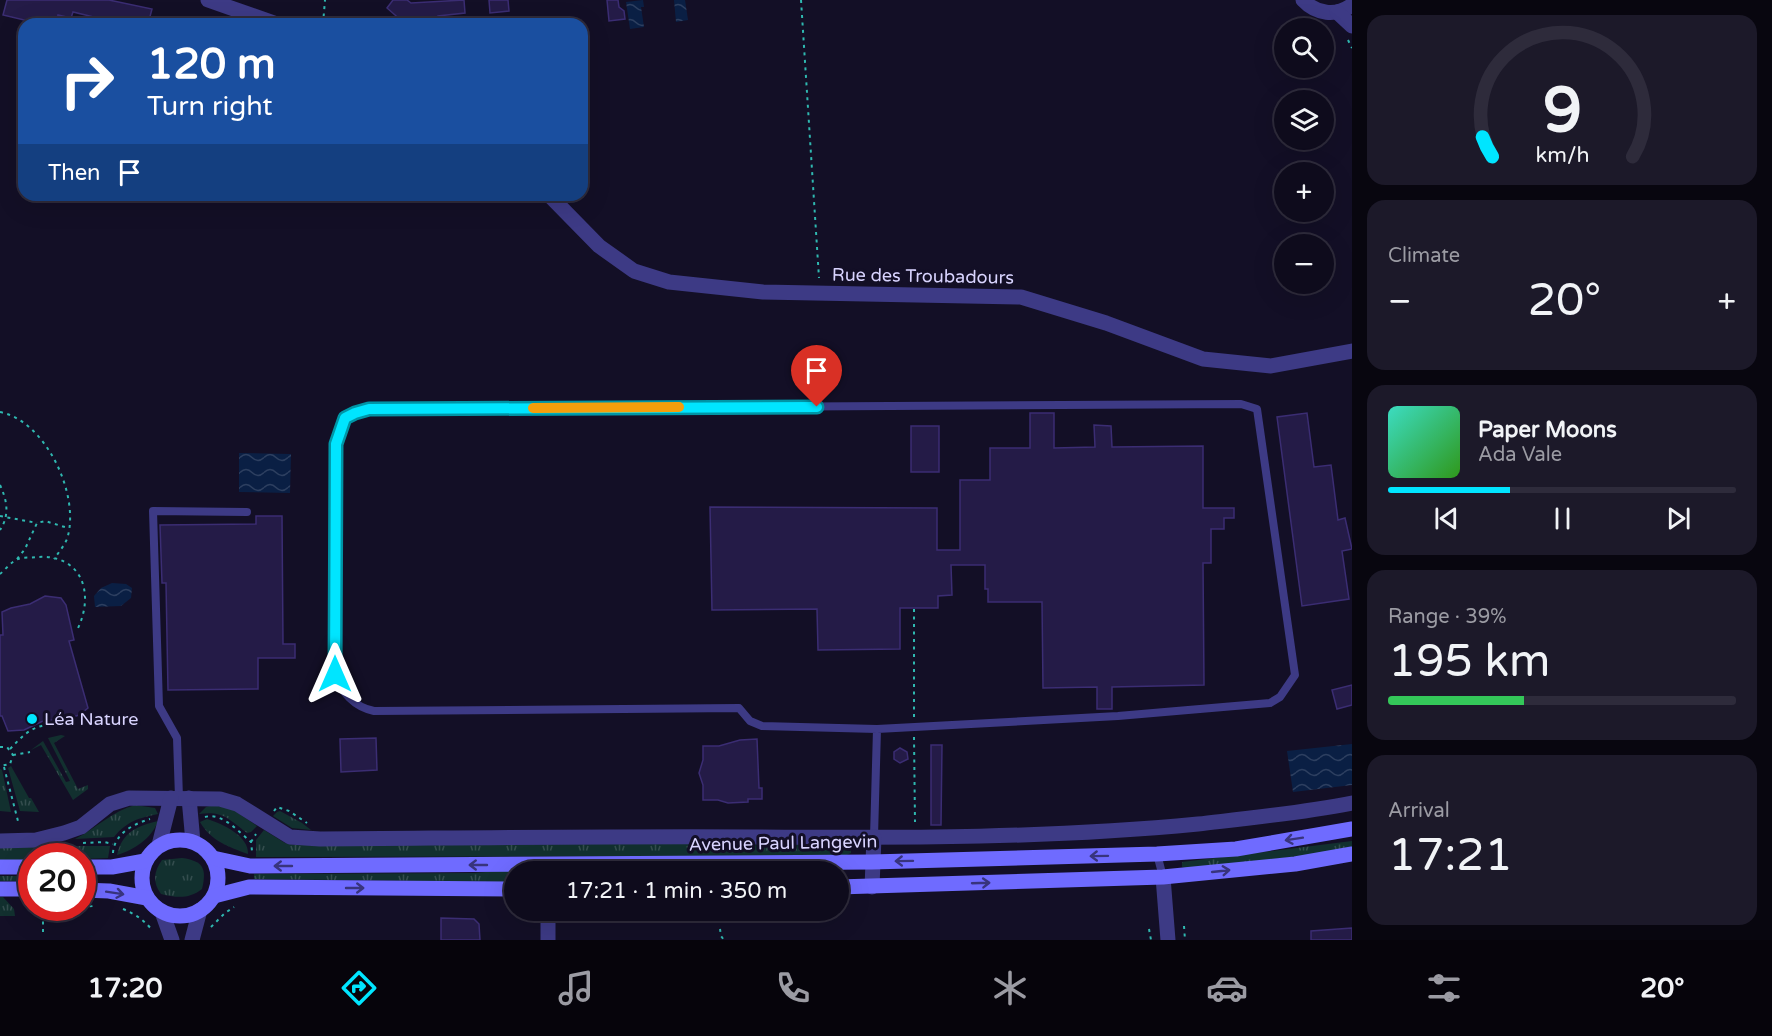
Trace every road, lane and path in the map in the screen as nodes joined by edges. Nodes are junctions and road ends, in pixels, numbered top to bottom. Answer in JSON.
{"nodes":[{"id":1,"x":208,"y":0,"type":"edge"},
{"id":2,"x":325,"y":0,"type":"edge"},
{"id":3,"x":801,"y":0,"type":"edge"},
{"id":4,"x":1303,"y":0,"type":"edge"},
{"id":5,"x":1352,"y":5,"type":"edge"},
{"id":6,"x":1337,"y":12,"type":"junction"},
{"id":7,"x":260,"y":18,"type":"edge"},
{"id":8,"x":324,"y":18,"type":"edge"},
{"id":9,"x":1352,"y":26,"type":"edge"},
{"id":10,"x":555,"y":201,"type":"edge"},
{"id":11,"x":820,"y":293,"type":"junction"},
{"id":12,"x":1352,"y":351,"type":"edge"},
{"id":13,"x":0,"y":412,"type":"edge"},
{"id":14,"x":0,"y":485,"type":"edge"},
{"id":15,"x":247,"y":512,"type":"dead end"},
{"id":16,"x":0,"y":516,"type":"edge"},
{"id":17,"x":5,"y":517,"type":"junction"},
{"id":18,"x":37,"y":523,"type":"junction"},
{"id":19,"x":68,"y":528,"type":"junction"},
{"id":20,"x":0,"y":530,"type":"edge"},
{"id":21,"x":54,"y":558,"type":"junction"},
{"id":22,"x":16,"y":559,"type":"junction"},
{"id":23,"x":0,"y":574,"type":"edge"},
{"id":24,"x":78,"y":628,"type":"dead end"},
{"id":25,"x":66,"y":729,"type":"dead end"},
{"id":26,"x":877,"y":729,"type":"junction"},
{"id":27,"x":0,"y":747,"type":"edge"},
{"id":28,"x":10,"y":749,"type":"junction"},
{"id":29,"x":30,"y":752,"type":"dead end"},
{"id":30,"x":13,"y":755,"type":"junction"},
{"id":31,"x":2,"y":766,"type":"edge"},
{"id":32,"x":180,"y":798,"type":"junction"},
{"id":33,"x":1352,"y":803,"type":"edge"},
{"id":34,"x":158,"y":817,"type":"dead end"},
{"id":35,"x":199,"y":819,"type":"dead end"},
{"id":36,"x":20,"y":828,"type":"dead end"},
{"id":37,"x":1352,"y":830,"type":"edge"},
{"id":38,"x":874,"y":837,"type":"junction"},
{"id":39,"x":0,"y":841,"type":"edge"},
{"id":40,"x":193,"y":842,"type":"junction"},
{"id":41,"x":80,"y":843,"type":"dead end"},
{"id":42,"x":114,"y":844,"type":"junction"},
{"id":43,"x":159,"y":845,"type":"junction"},
{"id":44,"x":1157,"y":854,"type":"junction"},
{"id":45,"x":1352,"y":854,"type":"edge"},
{"id":46,"x":113,"y":856,"type":"dead end"},
{"id":47,"x":252,"y":856,"type":"dead end"},
{"id":48,"x":213,"y":858,"type":"junction"},
{"id":49,"x":145,"y":861,"type":"junction"},
{"id":50,"x":849,"y":862,"type":"edge"},
{"id":51,"x":872,"y":862,"type":"junction"},
{"id":52,"x":0,"y":867,"type":"edge"},
{"id":53,"x":18,"y":867,"type":"edge"},
{"id":54,"x":96,"y":867,"type":"edge"},
{"id":55,"x":504,"y":868,"type":"edge"},
{"id":56,"x":1163,"y":877,"type":"junction"},
{"id":57,"x":849,"y":887,"type":"edge"},
{"id":58,"x":872,"y":887,"type":"junction"},
{"id":59,"x":0,"y":889,"type":"edge"},
{"id":60,"x":18,"y":889,"type":"edge"},
{"id":61,"x":504,"y":889,"type":"edge"},
{"id":62,"x":96,"y":891,"type":"edge"},
{"id":63,"x":214,"y":896,"type":"junction"},
{"id":64,"x":147,"y":898,"type":"junction"},
{"id":65,"x":241,"y":905,"type":"dead end"},
{"id":66,"x":119,"y":908,"type":"dead end"},
{"id":67,"x":200,"y":910,"type":"junction"},
{"id":68,"x":162,"y":912,"type":"junction"},
{"id":69,"x":43,"y":921,"type":"edge"},
{"id":70,"x":548,"y":921,"type":"edge"},
{"id":71,"x":1184,"y":927,"type":"dead end"},
{"id":72,"x":720,"y":929,"type":"dead end"},
{"id":73,"x":1149,"y":929,"type":"dead end"},
{"id":74,"x":209,"y":930,"type":"dead end"},
{"id":75,"x":43,"y":932,"type":"dead end"},
{"id":76,"x":164,"y":938,"type":"edge"},
{"id":77,"x":192,"y":940,"type":"edge"},
{"id":78,"x":548,"y":940,"type":"edge"},
{"id":79,"x":724,"y":940,"type":"edge"},
{"id":80,"x":1151,"y":940,"type":"edge"},
{"id":81,"x":1168,"y":940,"type":"edge"},
{"id":82,"x":1185,"y":940,"type":"edge"}],
"edges":[{"from":1,"to":7,"type":"street"},
{"from":2,"to":8,"type":"path"},
{"from":3,"to":11,"type":"path"},
{"from":4,"to":6,"type":"street"},
{"from":5,"to":6,"type":"street"},
{"from":6,"to":9,"type":"street"},
{"from":10,"to":11,"type":"street","name":"Rue des Troubadours"},
{"from":11,"to":12,"type":"street","name":"Rue des Troubadours"},
{"from":13,"to":19,"type":"path"},
{"from":14,"to":17,"type":"path"},
{"from":15,"to":32,"type":"lane"},
{"from":16,"to":17,"type":"path"},
{"from":17,"to":18,"type":"path"},
{"from":17,"to":20,"type":"path"},
{"from":18,"to":19,"type":"path"},
{"from":18,"to":22,"type":"path"},
{"from":19,"to":21,"type":"path"},
{"from":21,"to":22,"type":"path"},
{"from":21,"to":24,"type":"path"},
{"from":22,"to":23,"type":"path"},
{"from":25,"to":28,"type":"path"},
{"from":26,"to":26,"type":"lane"},
{"from":26,"to":38,"type":"lane"},
{"from":27,"to":28,"type":"path"},
{"from":28,"to":30,"type":"path"},
{"from":29,"to":30,"type":"path"},
{"from":30,"to":31,"type":"path"},
{"from":31,"to":36,"type":"path"},
{"from":32,"to":38,"type":"street"},
{"from":32,"to":39,"type":"street"},
{"from":32,"to":40,"type":"street"},
{"from":32,"to":43,"type":"street"},
{"from":33,"to":38,"type":"street"},
{"from":34,"to":42,"type":"path"},
{"from":35,"to":47,"type":"path"},
{"from":37,"to":44,"type":"main road","name":"Avenue Paul Langevin","one_way":true},
{"from":38,"to":51,"type":"street"},
{"from":40,"to":43,"type":"main road"},
{"from":40,"to":48,"type":"main road"},
{"from":41,"to":42,"type":"path"},
{"from":42,"to":46,"type":"path"},
{"from":43,"to":49,"type":"main road"},
{"from":44,"to":51,"type":"main road","name":"Avenue Paul Langevin","one_way":true},
{"from":44,"to":56,"type":"lane"},
{"from":56,"to":45,"type":"main road","one_way":true},
{"from":55,"to":48,"type":"main road","name":"Avenue Paul Langevin","one_way":true},
{"from":48,"to":63,"type":"main road"},
{"from":49,"to":54,"type":"main road"},
{"from":49,"to":64,"type":"main road"},
{"from":50,"to":51,"type":"main road","name":"Avenue Paul Langevin"},
{"from":51,"to":58,"type":"street"},
{"from":52,"to":53,"type":"main road"},
{"from":58,"to":56,"type":"main road","one_way":true},
{"from":56,"to":81,"type":"street"},
{"from":57,"to":58,"type":"main road"},
{"from":59,"to":60,"type":"main road"},
{"from":63,"to":61,"type":"main road","one_way":true},
{"from":62,"to":64,"type":"main road","one_way":true},
{"from":63,"to":67,"type":"main road"},
{"from":64,"to":68,"type":"main road"},
{"from":65,"to":74,"type":"path"},
{"from":66,"to":76,"type":"path"},
{"from":67,"to":68,"type":"main road"},
{"from":67,"to":77,"type":"street"},
{"from":68,"to":76,"type":"street"},
{"from":69,"to":75,"type":"path"},
{"from":70,"to":78,"type":"street"},
{"from":71,"to":82,"type":"path"},
{"from":72,"to":79,"type":"path"},
{"from":73,"to":80,"type":"path"}]}
